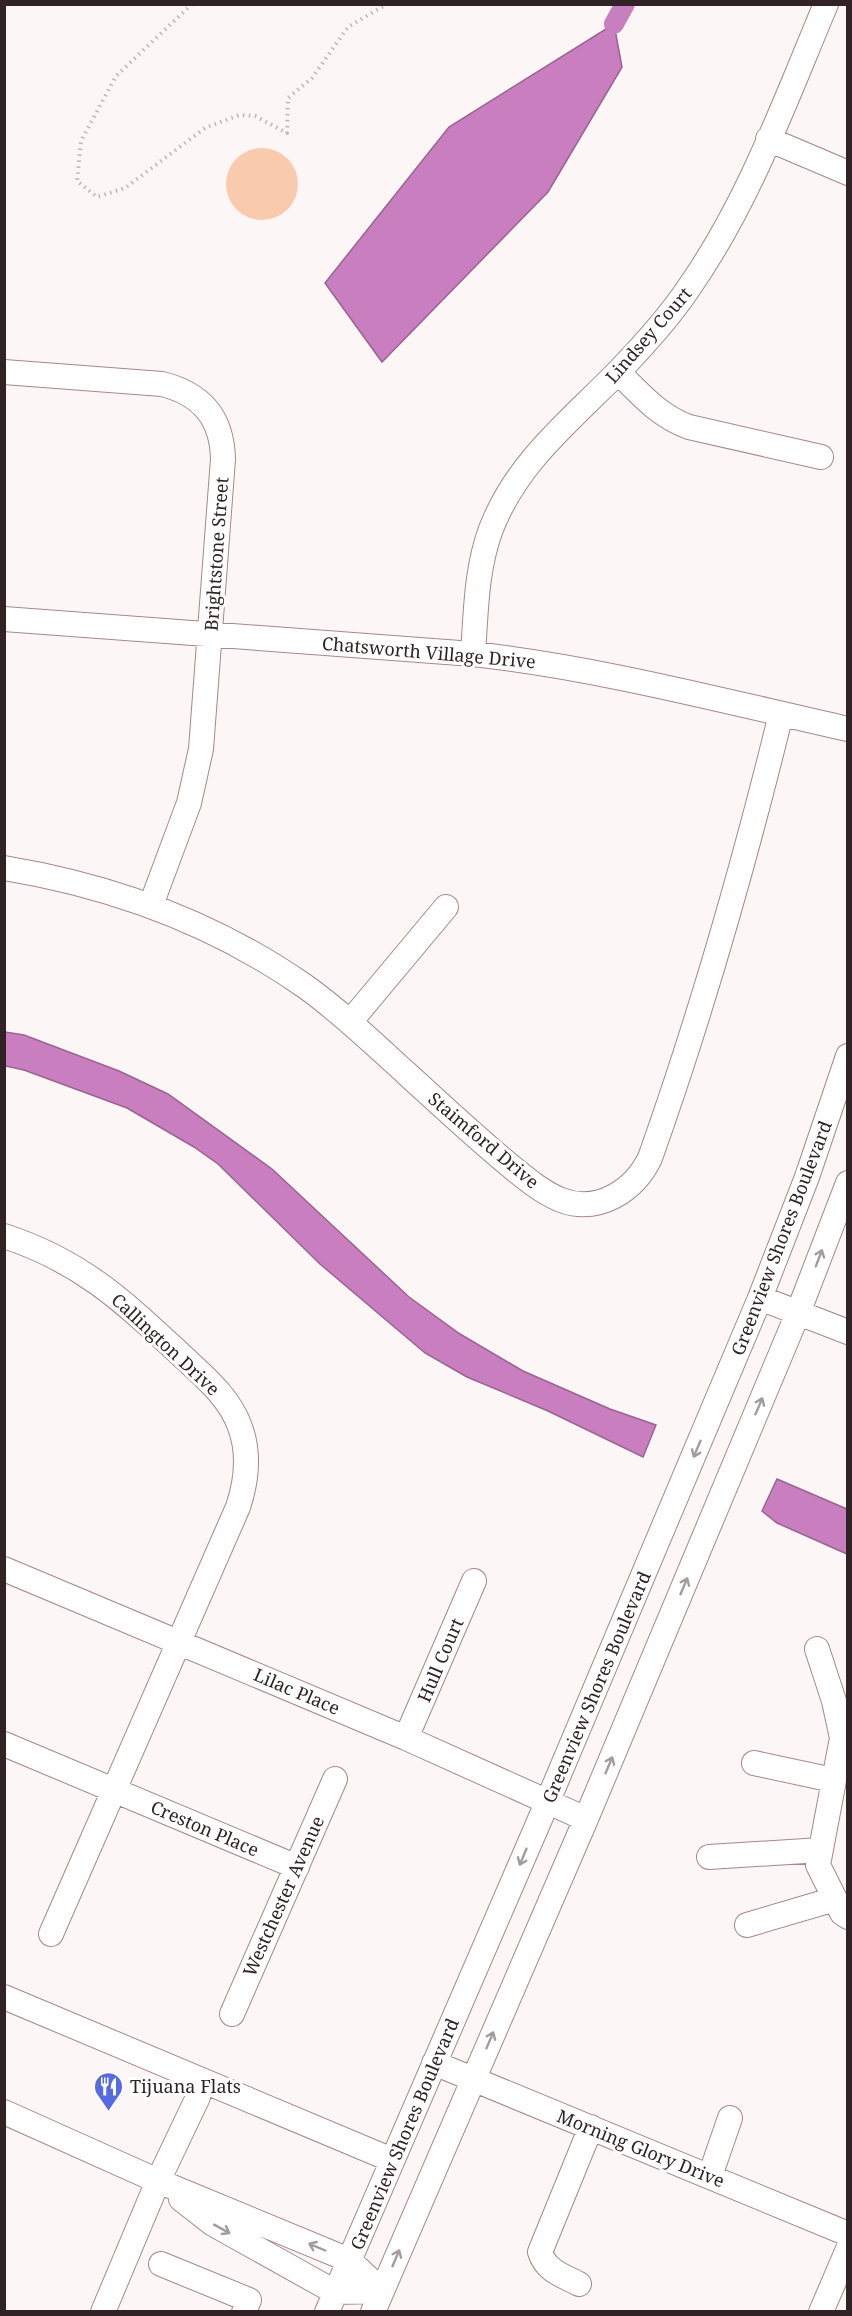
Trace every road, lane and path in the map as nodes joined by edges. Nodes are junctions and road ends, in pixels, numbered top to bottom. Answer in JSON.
{"nodes":[{"id":1,"x":192,"y":4,"type":"edge"},
{"id":2,"x":387,"y":4,"type":"edge"},
{"id":3,"x":826,"y":4,"type":"edge"},
{"id":4,"x":768,"y":139,"type":"junction"},
{"id":5,"x":848,"y":173,"type":"edge"},
{"id":6,"x":4,"y":372,"type":"edge"},
{"id":7,"x":618,"y":372,"type":"junction"},
{"id":8,"x":821,"y":457,"type":"dead end"},
{"id":9,"x":4,"y":619,"type":"edge"},
{"id":10,"x":210,"y":634,"type":"junction"},
{"id":11,"x":473,"y":654,"type":"junction"},
{"id":12,"x":781,"y":714,"type":"junction"},
{"id":13,"x":848,"y":729,"type":"edge"},
{"id":14,"x":4,"y":868,"type":"edge"},
{"id":15,"x":151,"y":905,"type":"junction"},
{"id":16,"x":447,"y":907,"type":"dead end"},
{"id":17,"x":350,"y":1022,"type":"junction"},
{"id":18,"x":848,"y":1056,"type":"edge"},
{"id":19,"x":848,"y":1183,"type":"edge"},
{"id":20,"x":4,"y":1236,"type":"edge"},
{"id":21,"x":760,"y":1298,"type":"junction"},
{"id":22,"x":798,"y":1313,"type":"junction"},
{"id":23,"x":848,"y":1332,"type":"edge"},
{"id":24,"x":4,"y":1569,"type":"edge"},
{"id":25,"x":474,"y":1581,"type":"dead end"},
{"id":26,"x":180,"y":1642,"type":"junction"},
{"id":27,"x":817,"y":1649,"type":"dead end"},
{"id":28,"x":406,"y":1738,"type":"junction"},
{"id":29,"x":4,"y":1744,"type":"edge"},
{"id":30,"x":754,"y":1763,"type":"dead end"},
{"id":31,"x":834,"y":1777,"type":"junction"},
{"id":32,"x":334,"y":1779,"type":"dead end"},
{"id":33,"x":113,"y":1790,"type":"junction"},
{"id":34,"x":547,"y":1803,"type":"junction"},
{"id":35,"x":586,"y":1820,"type":"junction"},
{"id":36,"x":821,"y":1850,"type":"junction"},
{"id":37,"x":709,"y":1857,"type":"dead end"},
{"id":38,"x":297,"y":1866,"type":"junction"},
{"id":39,"x":841,"y":1908,"type":"edge"},
{"id":40,"x":747,"y":1924,"type":"dead end"},
{"id":41,"x":51,"y":1934,"type":"dead end"},
{"id":42,"x":4,"y":1997,"type":"edge"},
{"id":43,"x":232,"y":2014,"type":"dead end"},
{"id":44,"x":434,"y":2063,"type":"junction"},
{"id":45,"x":473,"y":2079,"type":"junction"},
{"id":46,"x":198,"y":2097,"type":"dead end"},
{"id":47,"x":4,"y":2112,"type":"edge"},
{"id":48,"x":730,"y":2118,"type":"dead end"},
{"id":49,"x":591,"y":2127,"type":"junction"},
{"id":50,"x":392,"y":2160,"type":"junction"},
{"id":51,"x":710,"y":2176,"type":"junction"},
{"id":52,"x":158,"y":2181,"type":"junction"},
{"id":53,"x":848,"y":2234,"type":"edge"},
{"id":54,"x":848,"y":2249,"type":"edge"},
{"id":55,"x":349,"y":2260,"type":"junction"},
{"id":56,"x":161,"y":2264,"type":"dead end"},
{"id":57,"x":579,"y":2284,"type":"dead end"},
{"id":58,"x":378,"y":2301,"type":"edge"},
{"id":59,"x":331,"y":2302,"type":"edge"},
{"id":60,"x":111,"y":2309,"type":"edge"},
{"id":61,"x":244,"y":2312,"type":"edge"},
{"id":62,"x":821,"y":2312,"type":"edge"}],
"edges":[{"from":1,"to":2,"type":"path"},
{"from":3,"to":4,"type":"street","name":"Lindsey Court"},
{"from":4,"to":5,"type":"street"},
{"from":4,"to":7,"type":"street","name":"Lindsey Court"},
{"from":6,"to":10,"type":"street","name":"Brightstone Street"},
{"from":7,"to":8,"type":"street"},
{"from":7,"to":11,"type":"street","name":"Lindsey Court"},
{"from":9,"to":10,"type":"street","name":"Chatsworth Village Drive"},
{"from":10,"to":11,"type":"street","name":"Chatsworth Village Drive"},
{"from":10,"to":15,"type":"street","name":"Brightstone Street"},
{"from":11,"to":12,"type":"street","name":"Chatsworth Village Drive"},
{"from":12,"to":13,"type":"street","name":"Chatsworth Village Drive"},
{"from":12,"to":17,"type":"street","name":"Staimford Drive"},
{"from":14,"to":15,"type":"street","name":"Staimford Drive"},
{"from":15,"to":17,"type":"street","name":"Staimford Drive"},
{"from":16,"to":17,"type":"street"},
{"from":18,"to":21,"type":"street","name":"Greenview Shores Boulevard"},
{"from":22,"to":19,"type":"street","one_way":true},
{"from":20,"to":26,"type":"street","name":"Callington Drive"},
{"from":21,"to":22,"type":"street"},
{"from":21,"to":34,"type":"street","name":"Greenview Shores Boulevard","one_way":true},
{"from":22,"to":23,"type":"street"},
{"from":35,"to":22,"type":"street","one_way":true},
{"from":24,"to":26,"type":"street","name":"Lilac Place"},
{"from":25,"to":28,"type":"street","name":"Hull Court"},
{"from":26,"to":28,"type":"street","name":"Lilac Place"},
{"from":26,"to":33,"type":"street"},
{"from":27,"to":31,"type":"street"},
{"from":28,"to":34,"type":"street","name":"Lilac Place"},
{"from":29,"to":33,"type":"street","name":"Creston Place"},
{"from":30,"to":31,"type":"street"},
{"from":31,"to":36,"type":"street"},
{"from":32,"to":38,"type":"street","name":"Westchester Avenue"},
{"from":33,"to":38,"type":"street","name":"Creston Place"},
{"from":33,"to":41,"type":"street"},
{"from":34,"to":35,"type":"street","name":"Lilac Place"},
{"from":34,"to":44,"type":"street","name":"Greenview Shores Boulevard","one_way":true},
{"from":45,"to":35,"type":"street","one_way":true},
{"from":36,"to":37,"type":"street"},
{"from":36,"to":39,"type":"street"},
{"from":38,"to":43,"type":"street","name":"Westchester Avenue"},
{"from":39,"to":40,"type":"street"},
{"from":42,"to":50,"type":"street"},
{"from":44,"to":45,"type":"street","name":"Morning Glory Drive"},
{"from":44,"to":50,"type":"street","name":"Greenview Shores Boulevard"},
{"from":45,"to":49,"type":"street","name":"Morning Glory Drive"},
{"from":58,"to":45,"type":"street","one_way":true},
{"from":46,"to":52,"type":"street"},
{"from":47,"to":52,"type":"street"},
{"from":48,"to":51,"type":"street"},
{"from":49,"to":51,"type":"street","name":"Morning Glory Drive"},
{"from":49,"to":57,"type":"street"},
{"from":50,"to":55,"type":"street","name":"Greenview Shores Boulevard"},
{"from":51,"to":53,"type":"street","name":"Morning Glory Drive"},
{"from":55,"to":52,"type":"street","one_way":true},
{"from":52,"to":59,"type":"street","one_way":true},
{"from":52,"to":60,"type":"street"},
{"from":54,"to":62,"type":"street"},
{"from":55,"to":58,"type":"street"},
{"from":55,"to":59,"type":"street","name":"Greenview Shores Boulevard"},
{"from":56,"to":61,"type":"street"},
{"from":58,"to":59,"type":"street"}]}
